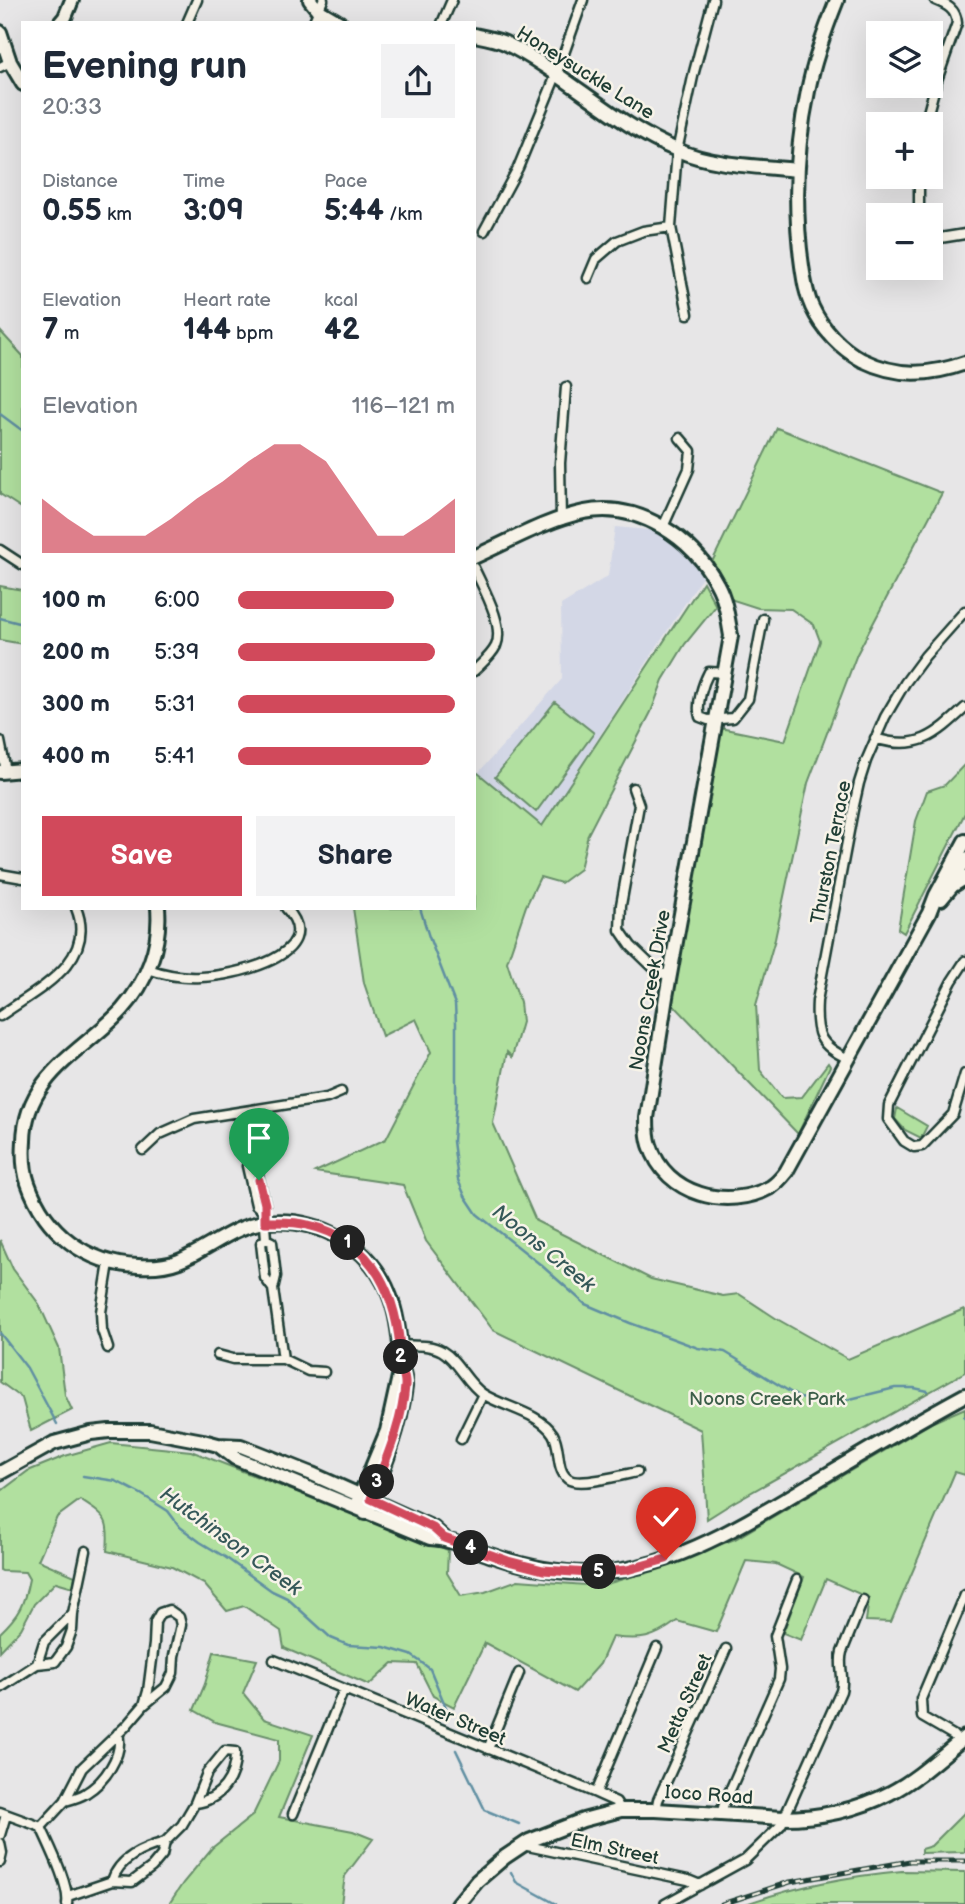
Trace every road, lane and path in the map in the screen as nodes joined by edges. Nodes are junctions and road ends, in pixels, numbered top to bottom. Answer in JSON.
{"nodes":[{"id":1,"x":72,"y":0,"type":"edge"},
{"id":2,"x":197,"y":0,"type":"edge"},
{"id":3,"x":452,"y":0,"type":"edge"},
{"id":4,"x":583,"y":0,"type":"edge"},
{"id":5,"x":713,"y":0,"type":"edge"},
{"id":6,"x":837,"y":0,"type":"edge"},
{"id":7,"x":935,"y":0,"type":"edge"},
{"id":8,"x":316,"y":8,"type":"edge"},
{"id":9,"x":62,"y":21,"type":"edge"},
{"id":10,"x":188,"y":21,"type":"edge"},
{"id":11,"x":337,"y":21,"type":"edge"},
{"id":12,"x":443,"y":21,"type":"edge"},
{"id":13,"x":0,"y":32,"type":"edge"},
{"id":14,"x":476,"y":35,"type":"edge"},
{"id":15,"x":10,"y":61,"type":"edge"},
{"id":16,"x":556,"y":73,"type":"junction"},
{"id":17,"x":21,"y":80,"type":"edge"},
{"id":18,"x":928,"y":112,"type":"edge"},
{"id":19,"x":677,"y":151,"type":"junction"},
{"id":20,"x":797,"y":170,"type":"junction"},
{"id":21,"x":671,"y":227,"type":"junction"},
{"id":22,"x":484,"y":231,"type":"dead end"},
{"id":23,"x":965,"y":234,"type":"edge"},
{"id":24,"x":943,"y":238,"type":"edge"},
{"id":25,"x":588,"y":278,"type":"dead end"},
{"id":26,"x":688,"y":314,"type":"dead end"},
{"id":27,"x":965,"y":363,"type":"edge"},
{"id":28,"x":566,"y":387,"type":"dead end"},
{"id":29,"x":680,"y":438,"type":"dead end"},
{"id":30,"x":561,"y":520,"type":"junction"},
{"id":31,"x":663,"y":527,"type":"junction"},
{"id":32,"x":0,"y":550,"type":"edge"},
{"id":33,"x":476,"y":556,"type":"edge"},
{"id":34,"x":21,"y":564,"type":"edge"},
{"id":35,"x":476,"y":573,"type":"edge"},
{"id":36,"x":965,"y":611,"type":"edge"},
{"id":37,"x":763,"y":619,"type":"dead end"},
{"id":38,"x":476,"y":669,"type":"edge"},
{"id":39,"x":726,"y":673,"type":"junction"},
{"id":40,"x":965,"y":708,"type":"edge"},
{"id":41,"x":717,"y":719,"type":"junction"},
{"id":42,"x":875,"y":738,"type":"junction"},
{"id":43,"x":0,"y":741,"type":"edge"},
{"id":44,"x":3,"y":771,"type":"edge"},
{"id":45,"x":21,"y":771,"type":"edge"},
{"id":46,"x":633,"y":788,"type":"dead end"},
{"id":47,"x":965,"y":841,"type":"edge"},
{"id":48,"x":965,"y":859,"type":"edge"},
{"id":49,"x":0,"y":874,"type":"edge"},
{"id":50,"x":21,"y":878,"type":"edge"},
{"id":51,"x":965,"y":878,"type":"edge"},
{"id":52,"x":941,"y":899,"type":"junction"},
{"id":53,"x":77,"y":910,"type":"edge"},
{"id":54,"x":158,"y":910,"type":"edge"},
{"id":55,"x":287,"y":910,"type":"edge"},
{"id":56,"x":929,"y":913,"type":"junction"},
{"id":57,"x":965,"y":961,"type":"edge"},
{"id":58,"x":148,"y":969,"type":"junction"},
{"id":59,"x":670,"y":975,"type":"junction"},
{"id":60,"x":0,"y":1016,"type":"edge"},
{"id":61,"x":849,"y":1059,"type":"junction"},
{"id":62,"x":965,"y":1074,"type":"edge"},
{"id":63,"x":341,"y":1092,"type":"dead end"},
{"id":64,"x":240,"y":1112,"type":"junction"},
{"id":65,"x":143,"y":1150,"type":"dead end"},
{"id":66,"x":264,"y":1217,"type":"junction"},
{"id":67,"x":109,"y":1263,"type":"junction"},
{"id":68,"x":400,"y":1345,"type":"junction"},
{"id":69,"x":108,"y":1348,"type":"dead end"},
{"id":70,"x":218,"y":1355,"type":"dead end"},
{"id":71,"x":283,"y":1359,"type":"junction"},
{"id":72,"x":324,"y":1373,"type":"dead end"},
{"id":73,"x":483,"y":1394,"type":"junction"},
{"id":74,"x":965,"y":1395,"type":"edge"},
{"id":75,"x":461,"y":1439,"type":"dead end"},
{"id":76,"x":218,"y":1445,"type":"junction"},
{"id":77,"x":636,"y":1472,"type":"dead end"},
{"id":78,"x":0,"y":1473,"type":"edge"},
{"id":79,"x":365,"y":1497,"type":"junction"},
{"id":80,"x":360,"y":1510,"type":"junction"},
{"id":81,"x":444,"y":1538,"type":"junction"},
{"id":82,"x":86,"y":1551,"type":"dead end"},
{"id":83,"x":797,"y":1580,"type":"dead end"},
{"id":84,"x":965,"y":1595,"type":"edge"},
{"id":85,"x":863,"y":1600,"type":"dead end"},
{"id":86,"x":73,"y":1613,"type":"junction"},
{"id":87,"x":657,"y":1648,"type":"dead end"},
{"id":88,"x":726,"y":1649,"type":"dead end"},
{"id":89,"x":274,"y":1660,"type":"dead end"},
{"id":90,"x":37,"y":1664,"type":"junction"},
{"id":91,"x":519,"y":1673,"type":"dead end"},
{"id":92,"x":0,"y":1688,"type":"edge"},
{"id":93,"x":344,"y":1689,"type":"junction"},
{"id":94,"x":144,"y":1705,"type":"junction"},
{"id":95,"x":118,"y":1733,"type":"junction"},
{"id":96,"x":962,"y":1739,"type":"edge"},
{"id":97,"x":488,"y":1749,"type":"junction"},
{"id":98,"x":596,"y":1793,"type":"junction"},
{"id":99,"x":65,"y":1801,"type":"junction"},
{"id":100,"x":195,"y":1804,"type":"junction"},
{"id":101,"x":621,"y":1810,"type":"junction"},
{"id":102,"x":656,"y":1810,"type":"junction"},
{"id":103,"x":3,"y":1813,"type":"edge"},
{"id":104,"x":293,"y":1814,"type":"dead end"},
{"id":105,"x":721,"y":1815,"type":"junction"},
{"id":106,"x":783,"y":1818,"type":"junction"},
{"id":107,"x":41,"y":1827,"type":"junction"},
{"id":108,"x":0,"y":1835,"type":"edge"},
{"id":109,"x":165,"y":1842,"type":"junction"},
{"id":110,"x":0,"y":1843,"type":"edge"},
{"id":111,"x":523,"y":1845,"type":"junction"},
{"id":112,"x":0,"y":1862,"type":"edge"},
{"id":113,"x":112,"y":1881,"type":"junction"},
{"id":114,"x":700,"y":1885,"type":"junction"},
{"id":115,"x":67,"y":1900,"type":"edge"},
{"id":116,"x":458,"y":1904,"type":"edge"},
{"id":117,"x":665,"y":1904,"type":"edge"}],
"edges":[{"from":1,"to":9,"type":"street"},
{"from":2,"to":10,"type":"street"},
{"from":3,"to":12,"type":"street"},
{"from":4,"to":16,"type":"street"},
{"from":5,"to":19,"type":"street"},
{"from":6,"to":20,"type":"street"},
{"from":7,"to":18,"type":"street"},
{"from":8,"to":11,"type":"street"},
{"from":13,"to":15,"type":"street"},
{"from":14,"to":16,"type":"street","name":"Honeysuckle Lane"},
{"from":15,"to":17,"type":"street"},
{"from":16,"to":19,"type":"street","name":"Honeysuckle Lane"},
{"from":16,"to":22,"type":"street"},
{"from":19,"to":20,"type":"street","name":"Honeysuckle Lane"},
{"from":19,"to":21,"type":"street"},
{"from":20,"to":27,"type":"street"},
{"from":21,"to":25,"type":"street"},
{"from":21,"to":26,"type":"street"},
{"from":23,"to":24,"type":"street"},
{"from":28,"to":30,"type":"street"},
{"from":29,"to":31,"type":"street"},
{"from":30,"to":31,"type":"street","name":"Noons Creek Drive"},
{"from":30,"to":33,"type":"street","name":"Noons Creek Drive"},
{"from":31,"to":39,"type":"street","name":"Noons Creek Drive"},
{"from":32,"to":34,"type":"street"},
{"from":35,"to":38,"type":"street"},
{"from":36,"to":42,"type":"street","name":"Thurston Terrace"},
{"from":37,"to":41,"type":"street"},
{"from":39,"to":41,"type":"street","name":"Noons Creek Drive"},
{"from":39,"to":41,"type":"street"},
{"from":40,"to":42,"type":"street"},
{"from":41,"to":59,"type":"street","name":"Noons Creek Drive"},
{"from":42,"to":61,"type":"street","name":"Thurston Terrace"},
{"from":43,"to":44,"type":"street"},
{"from":44,"to":45,"type":"street"},
{"from":46,"to":59,"type":"street"},
{"from":47,"to":56,"type":"street","name":"Noons Creek Drive"},
{"from":48,"to":52,"type":"street"},
{"from":49,"to":50,"type":"street"},
{"from":51,"to":52,"type":"street"},
{"from":52,"to":56,"type":"street"},
{"from":53,"to":60,"type":"street"},
{"from":54,"to":58,"type":"street"},
{"from":55,"to":58,"type":"street"},
{"from":56,"to":61,"type":"street","name":"Noons Creek Drive"},
{"from":57,"to":62,"type":"street"},
{"from":58,"to":67,"type":"street"},
{"from":59,"to":61,"type":"street","name":"Noons Creek Drive"},
{"from":63,"to":64,"type":"street"},
{"from":64,"to":65,"type":"street"},
{"from":64,"to":66,"type":"street"},
{"from":66,"to":67,"type":"street"},
{"from":66,"to":68,"type":"street"},
{"from":66,"to":71,"type":"street"},
{"from":67,"to":69,"type":"street"},
{"from":68,"to":73,"type":"street"},
{"from":68,"to":79,"type":"street"},
{"from":70,"to":71,"type":"street"},
{"from":71,"to":72,"type":"street"},
{"from":73,"to":75,"type":"street"},
{"from":73,"to":77,"type":"street"},
{"from":74,"to":81,"type":"street"},
{"from":76,"to":78,"type":"street"},
{"from":76,"to":79,"type":"street"},
{"from":76,"to":80,"type":"street"},
{"from":79,"to":80,"type":"street"},
{"from":79,"to":81,"type":"street"},
{"from":80,"to":81,"type":"street"},
{"from":82,"to":86,"type":"street"},
{"from":83,"to":105,"type":"street"},
{"from":84,"to":96,"type":"street"},
{"from":85,"to":106,"type":"street"},
{"from":86,"to":90,"type":"street"},
{"from":86,"to":90,"type":"street"},
{"from":87,"to":98,"type":"street"},
{"from":88,"to":102,"type":"street","name":"Metta Street"},
{"from":89,"to":93,"type":"street","name":"Water Street"},
{"from":90,"to":92,"type":"street"},
{"from":91,"to":97,"type":"street"},
{"from":93,"to":97,"type":"street","name":"Water Street"},
{"from":93,"to":104,"type":"street"},
{"from":94,"to":94,"type":"street"},
{"from":94,"to":95,"type":"street"},
{"from":95,"to":99,"type":"street"},
{"from":95,"to":99,"type":"street"},
{"from":96,"to":106,"type":"street","name":"Ioco Road"},
{"from":97,"to":98,"type":"street","name":"Water Street"},
{"from":98,"to":101,"type":"street","name":"Water Street"},
{"from":99,"to":107,"type":"street"},
{"from":100,"to":100,"type":"street"},
{"from":100,"to":109,"type":"street"},
{"from":101,"to":102,"type":"street","name":"Ioco Road"},
{"from":101,"to":111,"type":"street","name":"Ioco Road"},
{"from":102,"to":105,"type":"street","name":"Ioco Road"},
{"from":103,"to":107,"type":"street"},
{"from":103,"to":108,"type":"street"},
{"from":105,"to":106,"type":"street","name":"Ioco Road"},
{"from":106,"to":114,"type":"street"},
{"from":107,"to":115,"type":"street"},
{"from":109,"to":113,"type":"street"},
{"from":109,"to":113,"type":"street"},
{"from":110,"to":112,"type":"street"},
{"from":111,"to":114,"type":"street","name":"Elm Street"},
{"from":111,"to":116,"type":"street","name":"Ioco Road"},
{"from":113,"to":115,"type":"street"},
{"from":114,"to":117,"type":"street"}]}
